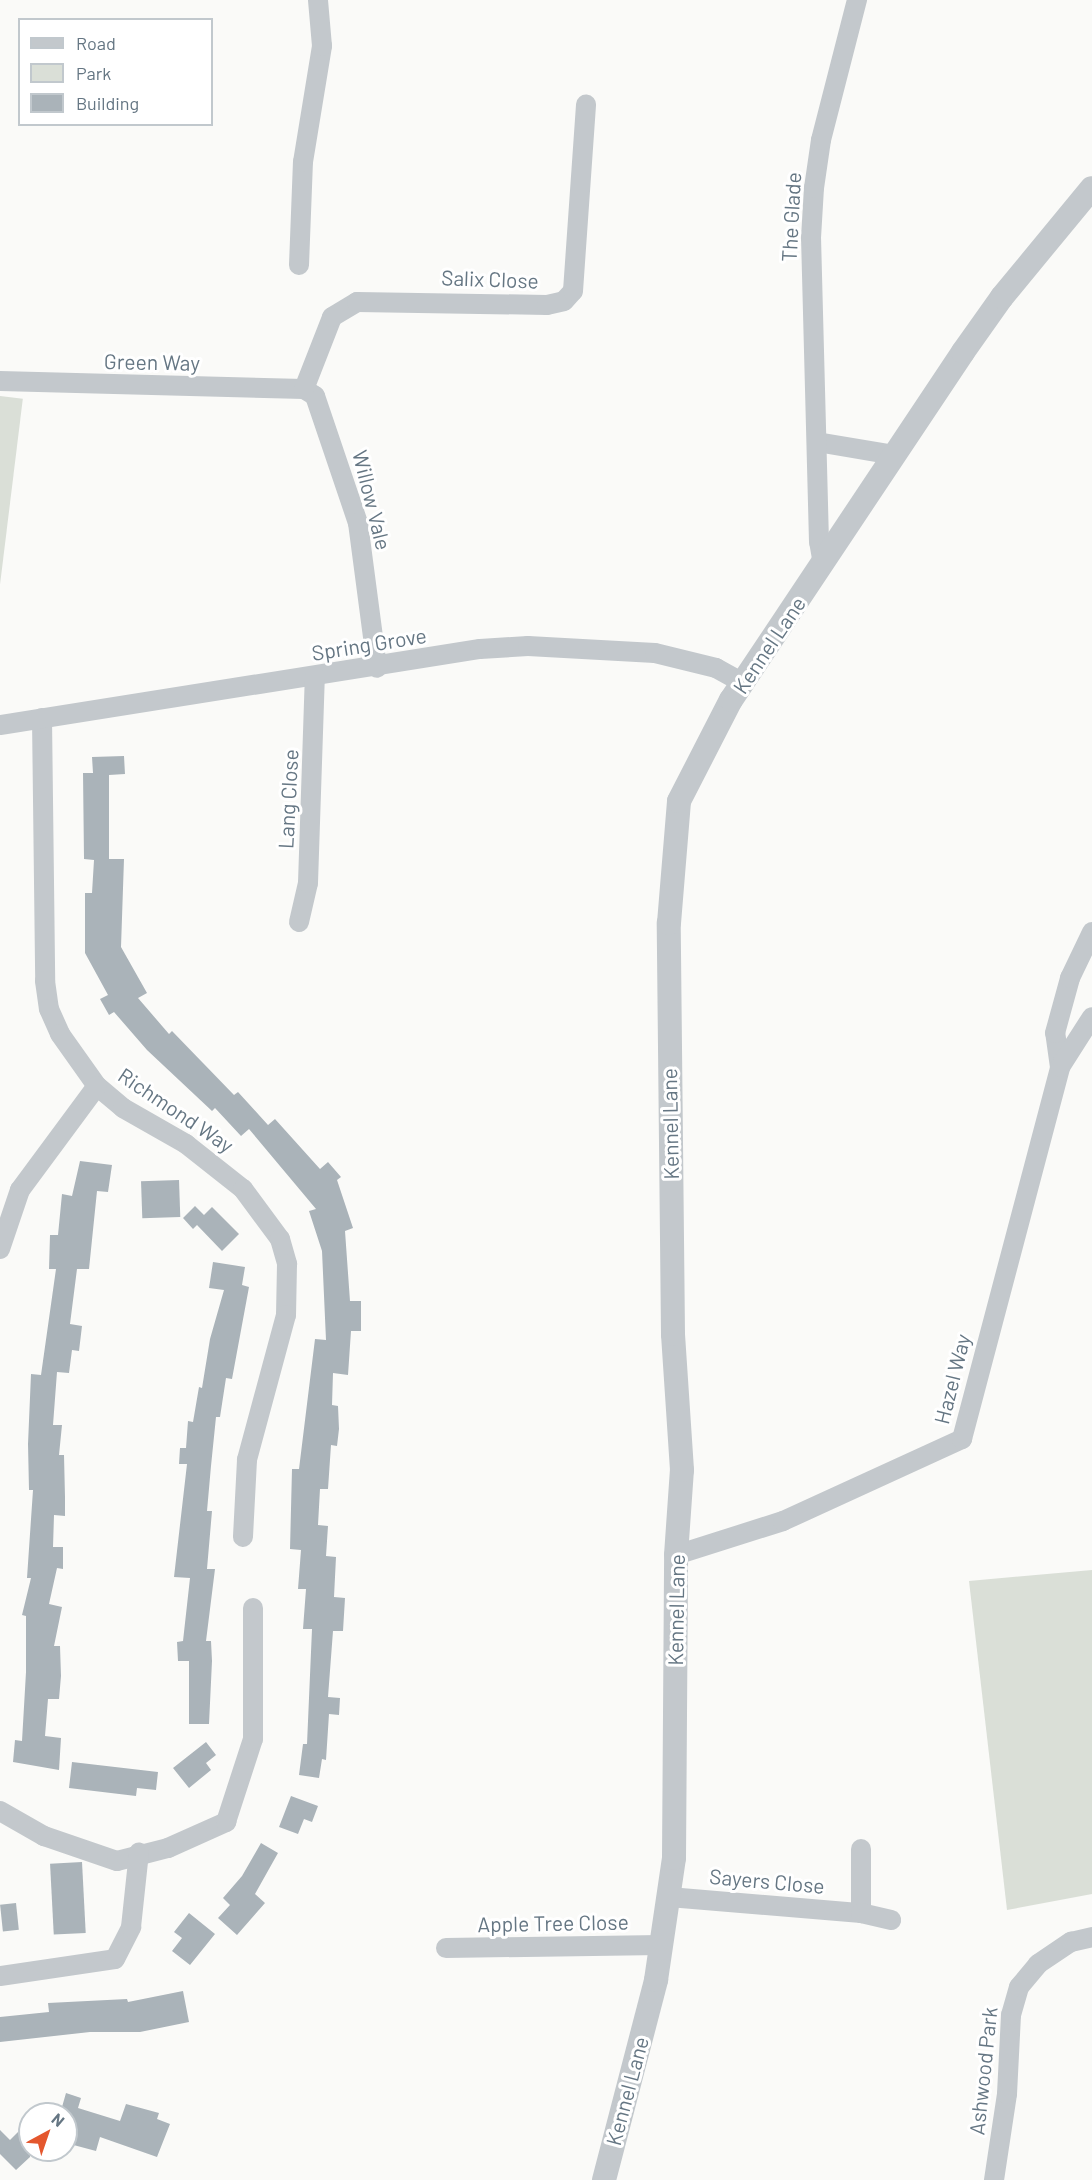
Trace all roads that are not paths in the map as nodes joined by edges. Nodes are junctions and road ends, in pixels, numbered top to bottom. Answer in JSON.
{"nodes":[{"id":1,"x":318,"y":0,"type":"edge"},
{"id":2,"x":857,"y":0,"type":"edge"},
{"id":3,"x":586,"y":104,"type":"dead end"},
{"id":4,"x":1092,"y":188,"type":"edge"},
{"id":5,"x":299,"y":265,"type":"dead end"},
{"id":6,"x":0,"y":381,"type":"edge"},
{"id":7,"x":304,"y":390,"type":"junction"},
{"id":8,"x":817,"y":442,"type":"junction"},
{"id":9,"x":895,"y":454,"type":"junction"},
{"id":10,"x":823,"y":564,"type":"junction"},
{"id":11,"x":377,"y":668,"type":"junction"},
{"id":12,"x":315,"y":677,"type":"junction"},
{"id":13,"x":743,"y":683,"type":"junction"},
{"id":14,"x":42,"y":718,"type":"junction"},
{"id":15,"x":0,"y":725,"type":"edge"},
{"id":16,"x":299,"y":922,"type":"dead end"},
{"id":17,"x":1092,"y":932,"type":"edge"},
{"id":18,"x":1092,"y":1017,"type":"edge"},
{"id":19,"x":1060,"y":1067,"type":"junction"},
{"id":20,"x":97,"y":1086,"type":"junction"},
{"id":21,"x":0,"y":1249,"type":"edge"},
{"id":22,"x":243,"y":1537,"type":"dead end"},
{"id":23,"x":676,"y":1555,"type":"junction"},
{"id":24,"x":253,"y":1608,"type":"dead end"},
{"id":25,"x":0,"y":1811,"type":"edge"},
{"id":26,"x":861,"y":1849,"type":"dead end"},
{"id":27,"x":139,"y":1852,"type":"junction"},
{"id":28,"x":669,"y":1897,"type":"junction"},
{"id":29,"x":861,"y":1913,"type":"junction"},
{"id":30,"x":891,"y":1920,"type":"dead end"},
{"id":31,"x":1092,"y":1937,"type":"edge"},
{"id":32,"x":661,"y":1945,"type":"junction"},
{"id":33,"x":446,"y":1948,"type":"dead end"},
{"id":34,"x":0,"y":1976,"type":"edge"},
{"id":35,"x":604,"y":2180,"type":"edge"},
{"id":36,"x":994,"y":2180,"type":"edge"}],
"edges":[{"from":1,"to":5,"type":"street"},
{"from":2,"to":8,"type":"street","name":"The Glade"},
{"from":3,"to":7,"type":"street","name":"Salix Close"},
{"from":4,"to":9,"type":"street","name":"Kennel Lane"},
{"from":6,"to":7,"type":"street","name":"Green Way"},
{"from":7,"to":11,"type":"street","name":"Willow Vale"},
{"from":8,"to":9,"type":"street"},
{"from":8,"to":10,"type":"street","name":"The Glade"},
{"from":9,"to":10,"type":"street","name":"Kennel Lane"},
{"from":10,"to":13,"type":"street","name":"Kennel Lane"},
{"from":11,"to":12,"type":"street","name":"Spring Grove"},
{"from":11,"to":13,"type":"street","name":"Spring Grove"},
{"from":12,"to":14,"type":"street","name":"Spring Grove"},
{"from":12,"to":16,"type":"street","name":"Lang Close"},
{"from":13,"to":23,"type":"street","name":"Kennel Lane"},
{"from":14,"to":15,"type":"street","name":"Spring Grove"},
{"from":14,"to":20,"type":"street","name":"Richmond Way"},
{"from":17,"to":19,"type":"street","name":"Hazel Way"},
{"from":18,"to":19,"type":"street","name":"Hazel Way"},
{"from":19,"to":23,"type":"street","name":"Hazel Way"},
{"from":20,"to":21,"type":"street"},
{"from":20,"to":22,"type":"street","name":"Richmond Way"},
{"from":23,"to":28,"type":"street","name":"Kennel Lane"},
{"from":24,"to":27,"type":"street"},
{"from":25,"to":27,"type":"street"},
{"from":26,"to":29,"type":"street"},
{"from":27,"to":34,"type":"street"},
{"from":28,"to":29,"type":"street","name":"Sayers Close"},
{"from":28,"to":32,"type":"street","name":"Kennel Lane"},
{"from":29,"to":30,"type":"street","name":"Sayers Close"},
{"from":31,"to":36,"type":"street","name":"Ashwood Park"},
{"from":32,"to":33,"type":"street","name":"Apple Tree Close"},
{"from":32,"to":35,"type":"street","name":"Kennel Lane"}]}
